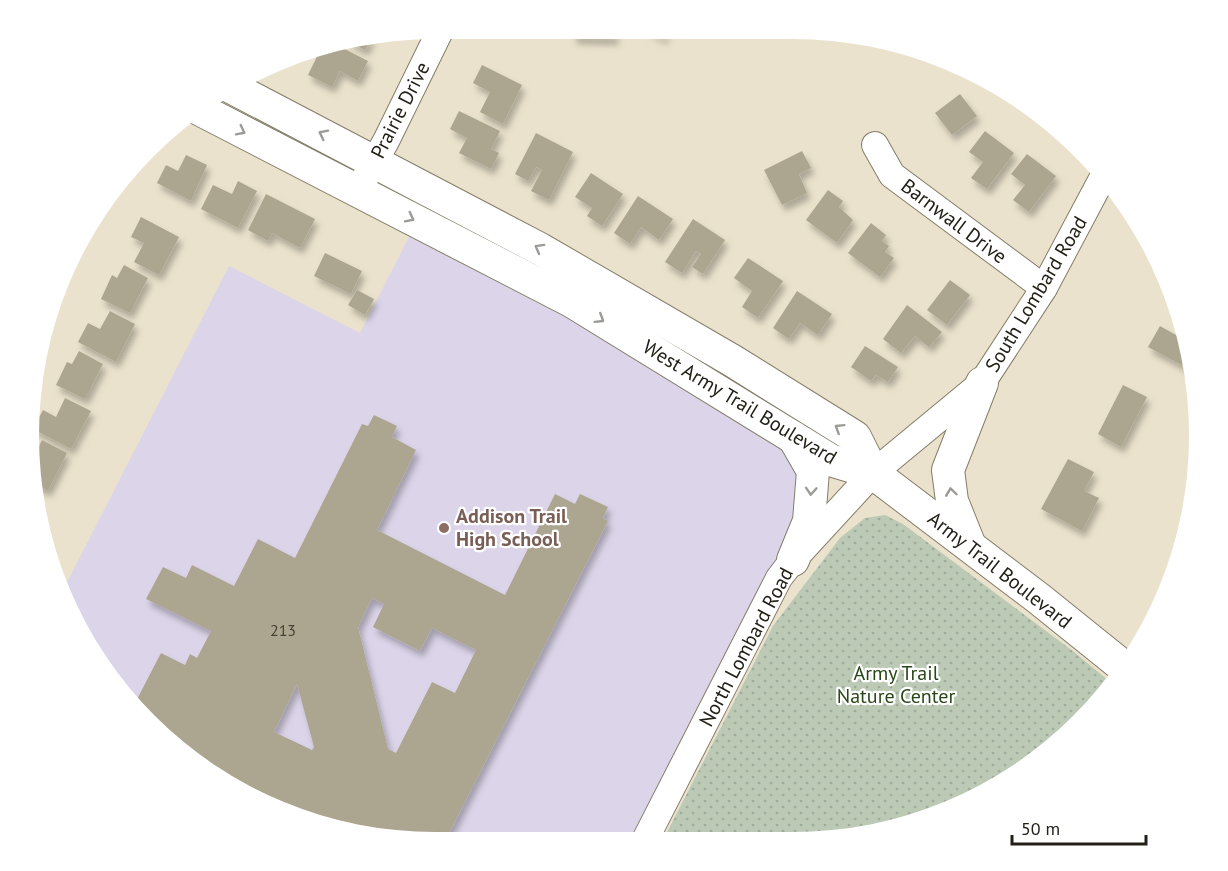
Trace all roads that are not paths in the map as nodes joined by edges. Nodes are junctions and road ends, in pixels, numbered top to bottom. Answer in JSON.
{"nodes":[{"id":1,"x":436,"y":39,"type":"edge"},
{"id":2,"x":239,"y":91,"type":"edge"},
{"id":3,"x":206,"y":113,"type":"edge"},
{"id":4,"x":875,"y":145,"type":"dead end"},
{"id":5,"x":375,"y":161,"type":"junction"},
{"id":6,"x":1099,"y":184,"type":"edge"},
{"id":7,"x":357,"y":191,"type":"junction"},
{"id":8,"x":1044,"y":288,"type":"junction"},
{"id":9,"x":581,"y":290,"type":"junction"},
{"id":10,"x":982,"y":383,"type":"junction"},
{"id":11,"x":794,"y":438,"type":"junction"},
{"id":12,"x":873,"y":473,"type":"junction"},
{"id":13,"x":970,"y":546,"type":"junction"},
{"id":14,"x":793,"y":560,"type":"junction"},
{"id":15,"x":1118,"y":662,"type":"edge"},
{"id":16,"x":649,"y":832,"type":"edge"}],
"edges":[{"from":1,"to":5,"type":"street","name":"Prairie Drive"},
{"from":5,"to":2,"type":"main road","name":"West Army Trail Boulevard","one_way":true},
{"from":3,"to":7,"type":"main road","name":"West Army Trail Boulevard","one_way":true},
{"from":4,"to":8,"type":"street","name":"Barnwall Drive"},
{"from":5,"to":7,"type":"street","name":"Prairie Drive"},
{"from":9,"to":5,"type":"main road","name":"West Army Trail Boulevard","one_way":true},
{"from":6,"to":8,"type":"street","name":"South Lombard Road"},
{"from":7,"to":9,"type":"main road","name":"West Army Trail Boulevard","one_way":true},
{"from":8,"to":10,"type":"street","name":"South Lombard Road"},
{"from":9,"to":11,"type":"main road","name":"West Army Trail Boulevard","one_way":true},
{"from":12,"to":9,"type":"main road","name":"West Army Trail Boulevard","one_way":true},
{"from":10,"to":12,"type":"street","name":"South Lombard Road"},
{"from":13,"to":10,"type":"main road","one_way":true},
{"from":11,"to":12,"type":"main road","name":"West Army Trail Boulevard"},
{"from":11,"to":14,"type":"main road","one_way":true},
{"from":12,"to":13,"type":"main road","name":"Army Trail Boulevard"},
{"from":12,"to":14,"type":"street","name":"North Lombard Road"},
{"from":13,"to":15,"type":"main road","name":"Army Trail Boulevard"},
{"from":14,"to":16,"type":"street","name":"North Lombard Road"}]}
